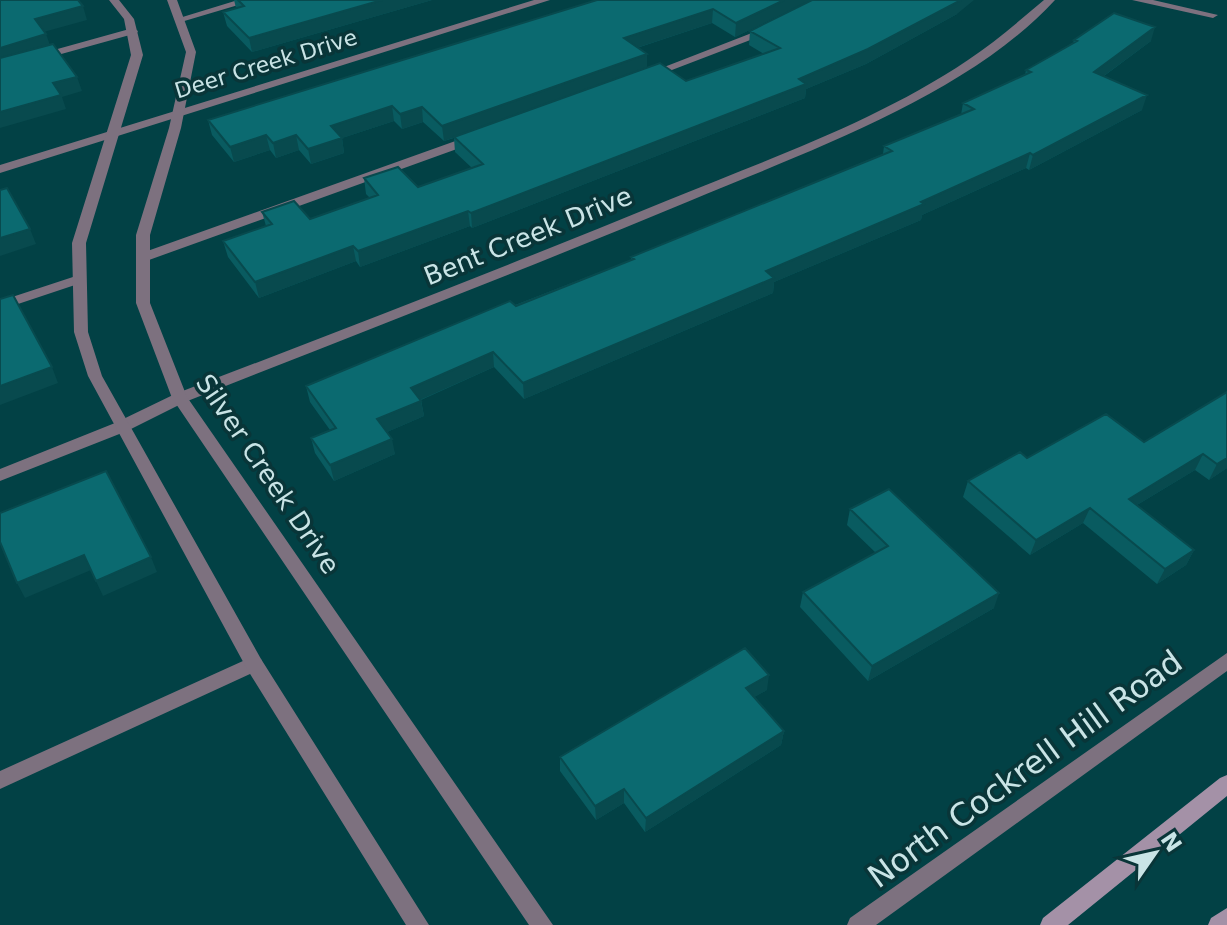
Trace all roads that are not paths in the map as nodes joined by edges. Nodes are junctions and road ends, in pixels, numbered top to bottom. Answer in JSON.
{"nodes":[{"id":1,"x":114,"y":0,"type":"edge"},
{"id":2,"x":172,"y":0,"type":"edge"},
{"id":3,"x":250,"y":0,"type":"edge"},
{"id":4,"x":545,"y":0,"type":"edge"},
{"id":5,"x":1050,"y":0,"type":"edge"},
{"id":6,"x":1137,"y":0,"type":"edge"},
{"id":7,"x":1213,"y":15,"type":"dead end"},
{"id":8,"x":181,"y":19,"type":"junction"},
{"id":9,"x":782,"y":22,"type":"edge"},
{"id":10,"x":133,"y":31,"type":"junction"},
{"id":11,"x":0,"y":68,"type":"edge"},
{"id":12,"x":638,"y":79,"type":"edge"},
{"id":13,"x":178,"y":112,"type":"junction"},
{"id":14,"x":488,"y":133,"type":"edge"},
{"id":15,"x":114,"y":134,"type":"junction"},
{"id":16,"x":0,"y":169,"type":"edge"},
{"id":17,"x":144,"y":257,"type":"junction"},
{"id":18,"x":79,"y":279,"type":"junction"},
{"id":19,"x":0,"y":306,"type":"edge"},
{"id":20,"x":180,"y":398,"type":"junction"},
{"id":21,"x":121,"y":427,"type":"junction"},
{"id":22,"x":0,"y":475,"type":"edge"},
{"id":23,"x":1227,"y":661,"type":"edge"},
{"id":24,"x":254,"y":664,"type":"junction"},
{"id":25,"x":0,"y":780,"type":"edge"},
{"id":26,"x":1227,"y":784,"type":"edge"},
{"id":27,"x":1227,"y":918,"type":"edge"},
{"id":28,"x":418,"y":925,"type":"edge"},
{"id":29,"x":542,"y":925,"type":"edge"},
{"id":30,"x":858,"y":925,"type":"edge"},
{"id":31,"x":1051,"y":925,"type":"edge"},
{"id":32,"x":1219,"y":925,"type":"edge"}],
"edges":[{"from":1,"to":10,"type":"street"},
{"from":2,"to":8,"type":"street","name":"Silver Creek Drive"},
{"from":3,"to":8,"type":"street"},
{"from":4,"to":13,"type":"street","name":"Deer Creek Drive"},
{"from":5,"to":20,"type":"street","name":"Bent Creek Drive"},
{"from":6,"to":7,"type":"street"},
{"from":8,"to":13,"type":"street","name":"Silver Creek Drive"},
{"from":9,"to":12,"type":"street"},
{"from":10,"to":11,"type":"street"},
{"from":10,"to":15,"type":"street"},
{"from":13,"to":15,"type":"street","name":"Deer Creek Drive"},
{"from":13,"to":17,"type":"street","name":"Silver Creek Drive"},
{"from":14,"to":17,"type":"street"},
{"from":15,"to":16,"type":"street","name":"Deer Creek Drive"},
{"from":15,"to":18,"type":"street"},
{"from":17,"to":20,"type":"street","name":"Silver Creek Drive"},
{"from":18,"to":19,"type":"street"},
{"from":18,"to":21,"type":"street"},
{"from":20,"to":21,"type":"street","name":"Bent Creek Drive"},
{"from":20,"to":29,"type":"street","name":"Silver Creek Drive"},
{"from":21,"to":22,"type":"street","name":"Bent Creek Drive"},
{"from":21,"to":24,"type":"street"},
{"from":23,"to":30,"type":"street","name":"North Cockrell Hill Road"},
{"from":24,"to":25,"type":"street"},
{"from":24,"to":28,"type":"street"},
{"from":26,"to":31,"type":"main road"},
{"from":27,"to":32,"type":"main road"}]}
